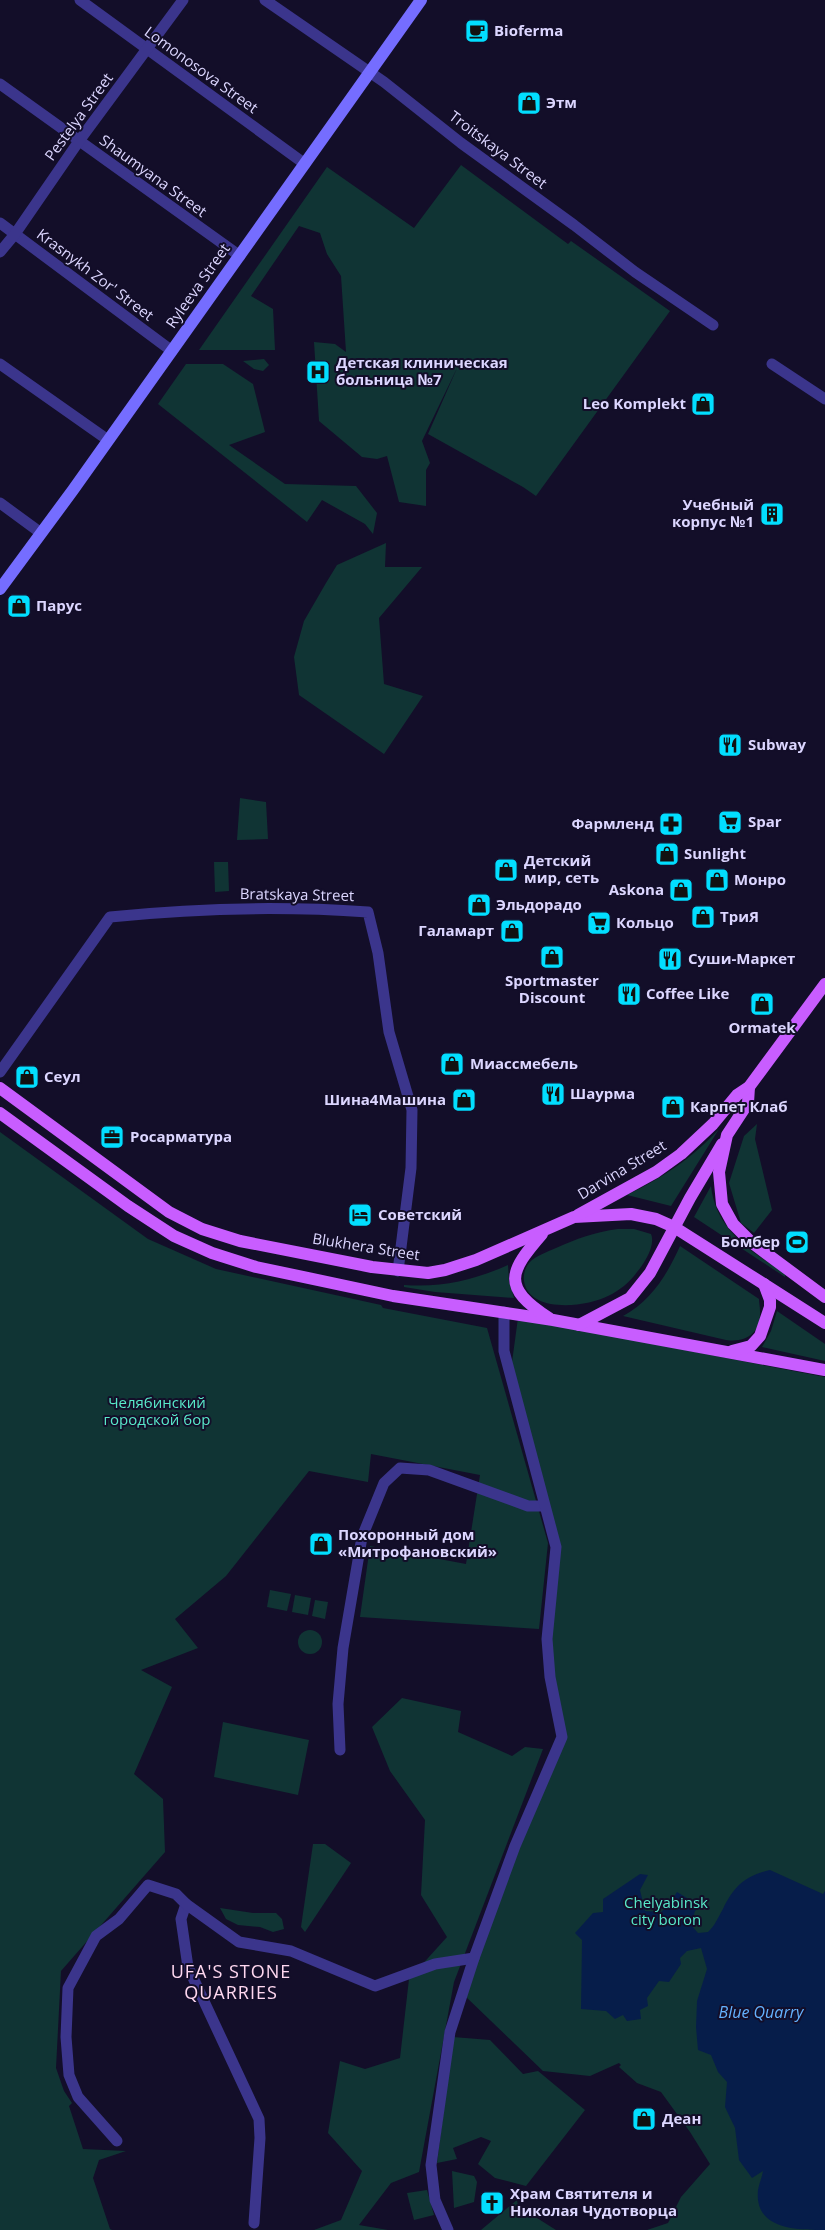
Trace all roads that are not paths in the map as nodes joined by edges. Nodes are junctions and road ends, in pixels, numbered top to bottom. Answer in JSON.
{"nodes":[{"id":1,"x":80,"y":0,"type":"edge"},
{"id":2,"x":183,"y":0,"type":"edge"},
{"id":3,"x":265,"y":0,"type":"edge"},
{"id":4,"x":420,"y":0,"type":"edge"},
{"id":5,"x":147,"y":50,"type":"junction"},
{"id":6,"x":369,"y":72,"type":"junction"},
{"id":7,"x":0,"y":84,"type":"edge"},
{"id":8,"x":79,"y":140,"type":"junction"},
{"id":9,"x":305,"y":164,"type":"junction"},
{"id":10,"x":0,"y":222,"type":"edge"},
{"id":11,"x":16,"y":234,"type":"junction"},
{"id":12,"x":0,"y":252,"type":"edge"},
{"id":13,"x":240,"y":256,"type":"junction"},
{"id":14,"x":713,"y":325,"type":"dead end"},
{"id":15,"x":172,"y":351,"type":"junction"},
{"id":16,"x":0,"y":364,"type":"edge"},
{"id":17,"x":772,"y":364,"type":"dead end"},
{"id":18,"x":825,"y":399,"type":"edge"},
{"id":19,"x":108,"y":440,"type":"junction"},
{"id":20,"x":0,"y":503,"type":"edge"},
{"id":21,"x":41,"y":533,"type":"junction"},
{"id":22,"x":0,"y":588,"type":"edge"},
{"id":23,"x":825,"y":984,"type":"edge"},
{"id":24,"x":0,"y":1072,"type":"edge"},
{"id":25,"x":749,"y":1087,"type":"junction"},
{"id":26,"x":0,"y":1088,"type":"edge"},
{"id":27,"x":0,"y":1113,"type":"edge"},
{"id":28,"x":727,"y":1136,"type":"junction"},
{"id":29,"x":574,"y":1218,"type":"junction"},
{"id":30,"x":674,"y":1226,"type":"junction"},
{"id":31,"x":545,"y":1230,"type":"junction"},
{"id":32,"x":398,"y":1271,"type":"junction"},
{"id":33,"x":764,"y":1284,"type":"junction"},
{"id":34,"x":825,"y":1297,"type":"edge"},
{"id":35,"x":504,"y":1312,"type":"junction"},
{"id":36,"x":553,"y":1320,"type":"junction"},
{"id":37,"x":825,"y":1323,"type":"edge"},
{"id":38,"x":579,"y":1325,"type":"junction"},
{"id":39,"x":730,"y":1352,"type":"junction"},
{"id":40,"x":825,"y":1370,"type":"edge"},
{"id":41,"x":543,"y":1506,"type":"junction"},
{"id":42,"x":340,"y":1750,"type":"dead end"},
{"id":43,"x":186,"y":1904,"type":"junction"},
{"id":44,"x":474,"y":1958,"type":"junction"},
{"id":45,"x":117,"y":2141,"type":"dead end"},
{"id":46,"x":254,"y":2223,"type":"dead end"},
{"id":47,"x":448,"y":2230,"type":"edge"}],
"edges":[{"from":1,"to":5,"type":"street","name":"Lomonosova Street"},
{"from":2,"to":5,"type":"street","name":"Pestelya Street"},
{"from":3,"to":6,"type":"street","name":"Troitskaya Street"},
{"from":4,"to":6,"type":"street","name":"Ryleeva Street"},
{"from":5,"to":8,"type":"street","name":"Pestelya Street"},
{"from":5,"to":9,"type":"street","name":"Lomonosova Street"},
{"from":6,"to":9,"type":"street","name":"Ryleeva Street"},
{"from":6,"to":14,"type":"street","name":"Troitskaya Street"},
{"from":7,"to":8,"type":"street","name":"Shaumyana Street"},
{"from":8,"to":11,"type":"street","name":"Pestelya Street"},
{"from":8,"to":13,"type":"street","name":"Shaumyana Street"},
{"from":9,"to":13,"type":"street","name":"Ryleeva Street"},
{"from":10,"to":11,"type":"street","name":"Krasnykh Zor' Street"},
{"from":11,"to":12,"type":"street","name":"Pestelya Street"},
{"from":11,"to":15,"type":"street","name":"Krasnykh Zor' Street"},
{"from":13,"to":15,"type":"street","name":"Ryleeva Street"},
{"from":15,"to":19,"type":"street","name":"Ryleeva Street"},
{"from":16,"to":19,"type":"street"},
{"from":17,"to":18,"type":"street"},
{"from":19,"to":21,"type":"street","name":"Ryleeva Street"},
{"from":20,"to":21,"type":"street"},
{"from":21,"to":22,"type":"street","name":"Ryleeva Street"},
{"from":23,"to":25,"type":"main road","name":"Darvina Street"},
{"from":24,"to":32,"type":"street","name":"Bratskaya Street"},
{"from":25,"to":28,"type":"main road","name":"Darvina Street"},
{"from":25,"to":29,"type":"main road","name":"Darvina Street"},
{"from":26,"to":32,"type":"main road","name":"Blukhera Street"},
{"from":27,"to":35,"type":"main road"},
{"from":28,"to":30,"type":"main road"},
{"from":28,"to":34,"type":"main road","name":"Darvina Street"},
{"from":29,"to":30,"type":"main road","name":"Blukhera Street"},
{"from":29,"to":31,"type":"main road","name":"Blukhera Street"},
{"from":30,"to":33,"type":"main road","name":"Blukhera Street"},
{"from":30,"to":38,"type":"main road"},
{"from":31,"to":32,"type":"main road","name":"Blukhera Street"},
{"from":31,"to":36,"type":"main road"},
{"from":33,"to":37,"type":"main road","name":"Blukhera Street"},
{"from":33,"to":39,"type":"main road"},
{"from":35,"to":36,"type":"main road"},
{"from":35,"to":41,"type":"street"},
{"from":36,"to":38,"type":"main road"},
{"from":38,"to":39,"type":"main road"},
{"from":39,"to":40,"type":"main road"},
{"from":41,"to":42,"type":"street"},
{"from":41,"to":44,"type":"street"},
{"from":43,"to":44,"type":"street"},
{"from":43,"to":45,"type":"street"},
{"from":43,"to":46,"type":"street"},
{"from":44,"to":47,"type":"street"}]}
